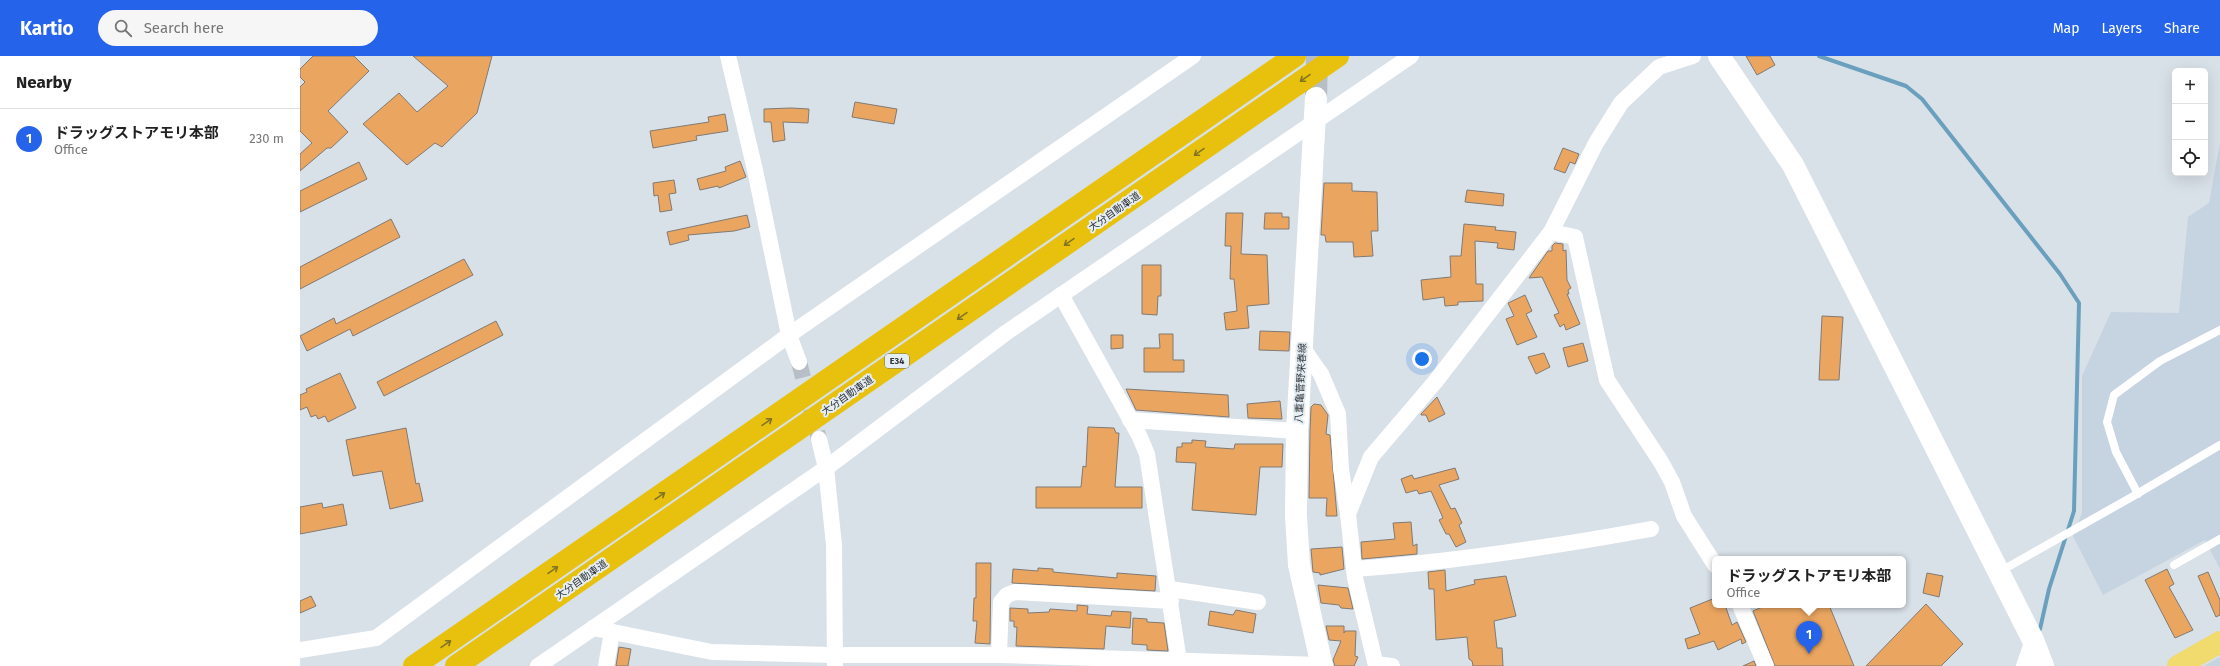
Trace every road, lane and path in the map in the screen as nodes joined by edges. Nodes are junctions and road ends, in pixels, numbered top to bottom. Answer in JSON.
{"nodes":[{"id":1,"x":728,"y":56,"type":"edge"},
{"id":2,"x":1193,"y":56,"type":"edge"},
{"id":3,"x":1296,"y":56,"type":"edge"},
{"id":4,"x":1338,"y":56,"type":"edge"},
{"id":5,"x":1411,"y":56,"type":"edge"},
{"id":6,"x":1693,"y":56,"type":"edge"},
{"id":7,"x":1719,"y":56,"type":"edge"},
{"id":8,"x":1316,"y":98,"type":"tunnel mouth"},
{"id":9,"x":1315,"y":122,"type":"junction"},
{"id":10,"x":1552,"y":232,"type":"junction"},
{"id":11,"x":1061,"y":295,"type":"junction"},
{"id":12,"x":2220,"y":330,"type":"edge"},
{"id":13,"x":789,"y":335,"type":"junction"},
{"id":14,"x":1302,"y":347,"type":"junction"},
{"id":15,"x":799,"y":362,"type":"tunnel mouth"},
{"id":16,"x":1130,"y":420,"type":"junction"},
{"id":17,"x":1297,"y":431,"type":"junction"},
{"id":18,"x":819,"y":439,"type":"tunnel mouth"},
{"id":19,"x":2220,"y":445,"type":"edge"},
{"id":20,"x":826,"y":468,"type":"junction"},
{"id":21,"x":2138,"y":494,"type":"junction"},
{"id":22,"x":1348,"y":514,"type":"junction"},
{"id":23,"x":1651,"y":529,"type":"dead end"},
{"id":24,"x":2220,"y":539,"type":"edge"},
{"id":25,"x":1712,"y":560,"type":"edge"},
{"id":26,"x":2174,"y":565,"type":"dead end"},
{"id":27,"x":1354,"y":569,"type":"junction"},
{"id":28,"x":1998,"y":572,"type":"junction"},
{"id":29,"x":1170,"y":595,"type":"junction"},
{"id":30,"x":1258,"y":602,"type":"dead end"},
{"id":31,"x":1741,"y":608,"type":"edge"},
{"id":32,"x":593,"y":628,"type":"junction"},
{"id":33,"x":612,"y":632,"type":"junction"},
{"id":34,"x":2033,"y":640,"type":"junction"},
{"id":35,"x":2220,"y":642,"type":"edge"},
{"id":36,"x":300,"y":650,"type":"edge"},
{"id":37,"x":999,"y":655,"type":"junction"},
{"id":38,"x":1179,"y":660,"type":"junction"},
{"id":39,"x":834,"y":661,"type":"edge"},
{"id":40,"x":1376,"y":665,"type":"edge"},
{"id":41,"x":414,"y":666,"type":"edge"},
{"id":42,"x":456,"y":666,"type":"edge"},
{"id":43,"x":538,"y":666,"type":"edge"},
{"id":44,"x":606,"y":666,"type":"edge"},
{"id":45,"x":1322,"y":666,"type":"edge"},
{"id":46,"x":1392,"y":666,"type":"edge"},
{"id":47,"x":1766,"y":666,"type":"edge"},
{"id":48,"x":2024,"y":666,"type":"edge"},
{"id":49,"x":2043,"y":666,"type":"edge"},
{"id":50,"x":2178,"y":666,"type":"edge"}],
"edges":[{"from":1,"to":13,"type":"street"},
{"from":2,"to":13,"type":"street"},
{"from":41,"to":3,"type":"highway","number":"E34","one_way":true},
{"from":4,"to":42,"type":"highway","name":"大分自動車道","number":"E34","one_way":true},
{"from":5,"to":9,"type":"street"},
{"from":6,"to":10,"type":"street"},
{"from":7,"to":28,"type":"street"},
{"from":8,"to":9,"type":"street","name":"八重亀菅野来春線"},
{"from":9,"to":11,"type":"street"},
{"from":9,"to":14,"type":"street","name":"八重亀菅野来春線"},
{"from":10,"to":22,"type":"street"},
{"from":10,"to":25,"type":"street"},
{"from":11,"to":16,"type":"street"},
{"from":11,"to":20,"type":"street"},
{"from":12,"to":21,"type":"lane"},
{"from":13,"to":15,"type":"street"},
{"from":13,"to":36,"type":"street"},
{"from":14,"to":17,"type":"street","name":"八重亀菅野来春線"},
{"from":14,"to":22,"type":"street"},
{"from":16,"to":17,"type":"street"},
{"from":16,"to":29,"type":"street"},
{"from":17,"to":45,"type":"street","name":"八重亀菅野来春線"},
{"from":18,"to":20,"type":"street"},
{"from":19,"to":21,"type":"lane"},
{"from":20,"to":32,"type":"street"},
{"from":20,"to":39,"type":"street"},
{"from":21,"to":28,"type":"lane"},
{"from":22,"to":27,"type":"street"},
{"from":23,"to":27,"type":"street"},
{"from":24,"to":26,"type":"lane"},
{"from":27,"to":40,"type":"street"},
{"from":28,"to":34,"type":"street"},
{"from":29,"to":30,"type":"street"},
{"from":29,"to":37,"type":"street"},
{"from":29,"to":38,"type":"street"},
{"from":31,"to":47,"type":"street"},
{"from":32,"to":33,"type":"street"},
{"from":32,"to":43,"type":"street"},
{"from":33,"to":39,"type":"street"},
{"from":33,"to":44,"type":"street"},
{"from":34,"to":48,"type":"street"},
{"from":34,"to":49,"type":"street"},
{"from":35,"to":50,"type":"main road"},
{"from":37,"to":38,"type":"street"},
{"from":37,"to":39,"type":"street"},
{"from":38,"to":45,"type":"street"},
{"from":40,"to":46,"type":"street"}]}
